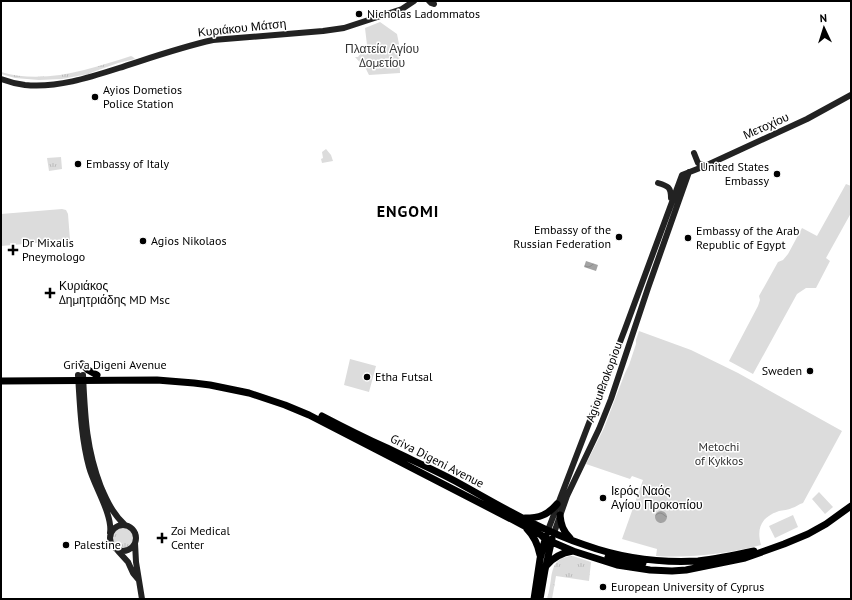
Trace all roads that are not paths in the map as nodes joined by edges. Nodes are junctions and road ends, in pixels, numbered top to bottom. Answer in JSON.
{"nodes":[{"id":1,"x":414,"y":1,"type":"edge"},
{"id":2,"x":1,"y":79,"type":"edge"},
{"id":3,"x":851,"y":95,"type":"edge"},
{"id":4,"x":694,"y":153,"type":"dead end"},
{"id":5,"x":705,"y":166,"type":"junction"},
{"id":6,"x":689,"y":172,"type":"junction"},
{"id":7,"x":682,"y":175,"type":"joint"},
{"id":8,"x":658,"y":183,"type":"dead end"},
{"id":9,"x":672,"y":202,"type":"junction"},
{"id":10,"x":82,"y":364,"type":"dead end"},
{"id":11,"x":97,"y":375,"type":"junction"},
{"id":12,"x":1,"y":376,"type":"edge"},
{"id":13,"x":81,"y":378,"type":"junction"},
{"id":14,"x":1,"y":381,"type":"edge"},
{"id":15,"x":557,"y":504,"type":"junction"},
{"id":16,"x":851,"y":505,"type":"edge"},
{"id":17,"x":560,"y":515,"type":"junction"},
{"id":18,"x":522,"y":521,"type":"junction"},
{"id":19,"x":126,"y":525,"type":"junction"},
{"id":20,"x":110,"y":534,"type":"junction"},
{"id":21,"x":548,"y":536,"type":"junction"},
{"id":22,"x":572,"y":540,"type":"junction"},
{"id":23,"x":135,"y":543,"type":"junction"},
{"id":24,"x":118,"y":551,"type":"junction"},
{"id":25,"x":573,"y":551,"type":"junction"},
{"id":26,"x":540,"y":559,"type":"junction"},
{"id":27,"x":719,"y":563,"type":"junction"},
{"id":28,"x":545,"y":570,"type":"junction"},
{"id":29,"x":138,"y":579,"type":"junction"},
{"id":30,"x":142,"y":599,"type":"edge"},
{"id":31,"x":534,"y":599,"type":"edge"},
{"id":32,"x":540,"y":599,"type":"edge"}],
"edges":[{"from":1,"to":2,"type":"main road","name":"Κυριάκου Μάτση"},
{"from":3,"to":5,"type":"main road","name":"Μετοχίου"},
{"from":4,"to":5,"type":"main road"},
{"from":5,"to":6,"type":"main road","name":"Μετοχίου"},
{"from":6,"to":7,"type":"main road","name":"Μετοχίου"},
{"from":6,"to":17,"type":"main road","name":"Agiou Prokopiou"},
{"from":7,"to":9,"type":"main road","name":"Agiou Prokopiou"},
{"from":8,"to":9,"type":"main road"},
{"from":9,"to":15,"type":"main road","name":"Agiou Prokopiou"},
{"from":10,"to":11,"type":"main road"},
{"from":11,"to":13,"type":"main road","name":"Griva Digeni Avenue"},
{"from":11,"to":18,"type":"main road","name":"Griva Digeni Avenue"},
{"from":12,"to":13,"type":"main road","name":"Griva Digeni Avenue"},
{"from":13,"to":14,"type":"main road","name":"Griva Digeni Avenue"},
{"from":13,"to":18,"type":"main road","name":"Griva Digeni Avenue"},
{"from":13,"to":19,"type":"main road"},
{"from":13,"to":20,"type":"main road"},
{"from":15,"to":18,"type":"main road"},
{"from":15,"to":21,"type":"main road","name":"Agiou Prokopiou"},
{"from":16,"to":22,"type":"main road","name":"Griva Digeni Avenue"},
{"from":16,"to":27,"type":"main road","name":"Griva Digeni Avenue"},
{"from":17,"to":21,"type":"main road","name":"Agiou Prokopiou"},
{"from":17,"to":22,"type":"main road"},
{"from":18,"to":21,"type":"main road","name":"Griva Digeni Avenue"},
{"from":18,"to":26,"type":"main road"},
{"from":19,"to":20,"type":"main road"},
{"from":19,"to":23,"type":"main road"},
{"from":20,"to":24,"type":"main road"},
{"from":21,"to":22,"type":"main road","name":"Griva Digeni Avenue"},
{"from":21,"to":25,"type":"main road","name":"Griva Digeni Avenue"},
{"from":21,"to":26,"type":"main road","name":"Agiou Prokopiou"},
{"from":21,"to":27,"type":"main road","name":"Griva Digeni Avenue"},
{"from":21,"to":28,"type":"main road","name":"Agiou Prokopiou"},
{"from":23,"to":24,"type":"main road"},
{"from":23,"to":29,"type":"main road"},
{"from":24,"to":29,"type":"main road"},
{"from":25,"to":27,"type":"main road","name":"Griva Digeni Avenue"},
{"from":25,"to":28,"type":"main road"},
{"from":26,"to":31,"type":"main road","name":"Agiou Prokopiou"},
{"from":28,"to":32,"type":"main road","name":"Agiou Prokopiou"},
{"from":29,"to":30,"type":"main road"}]}
